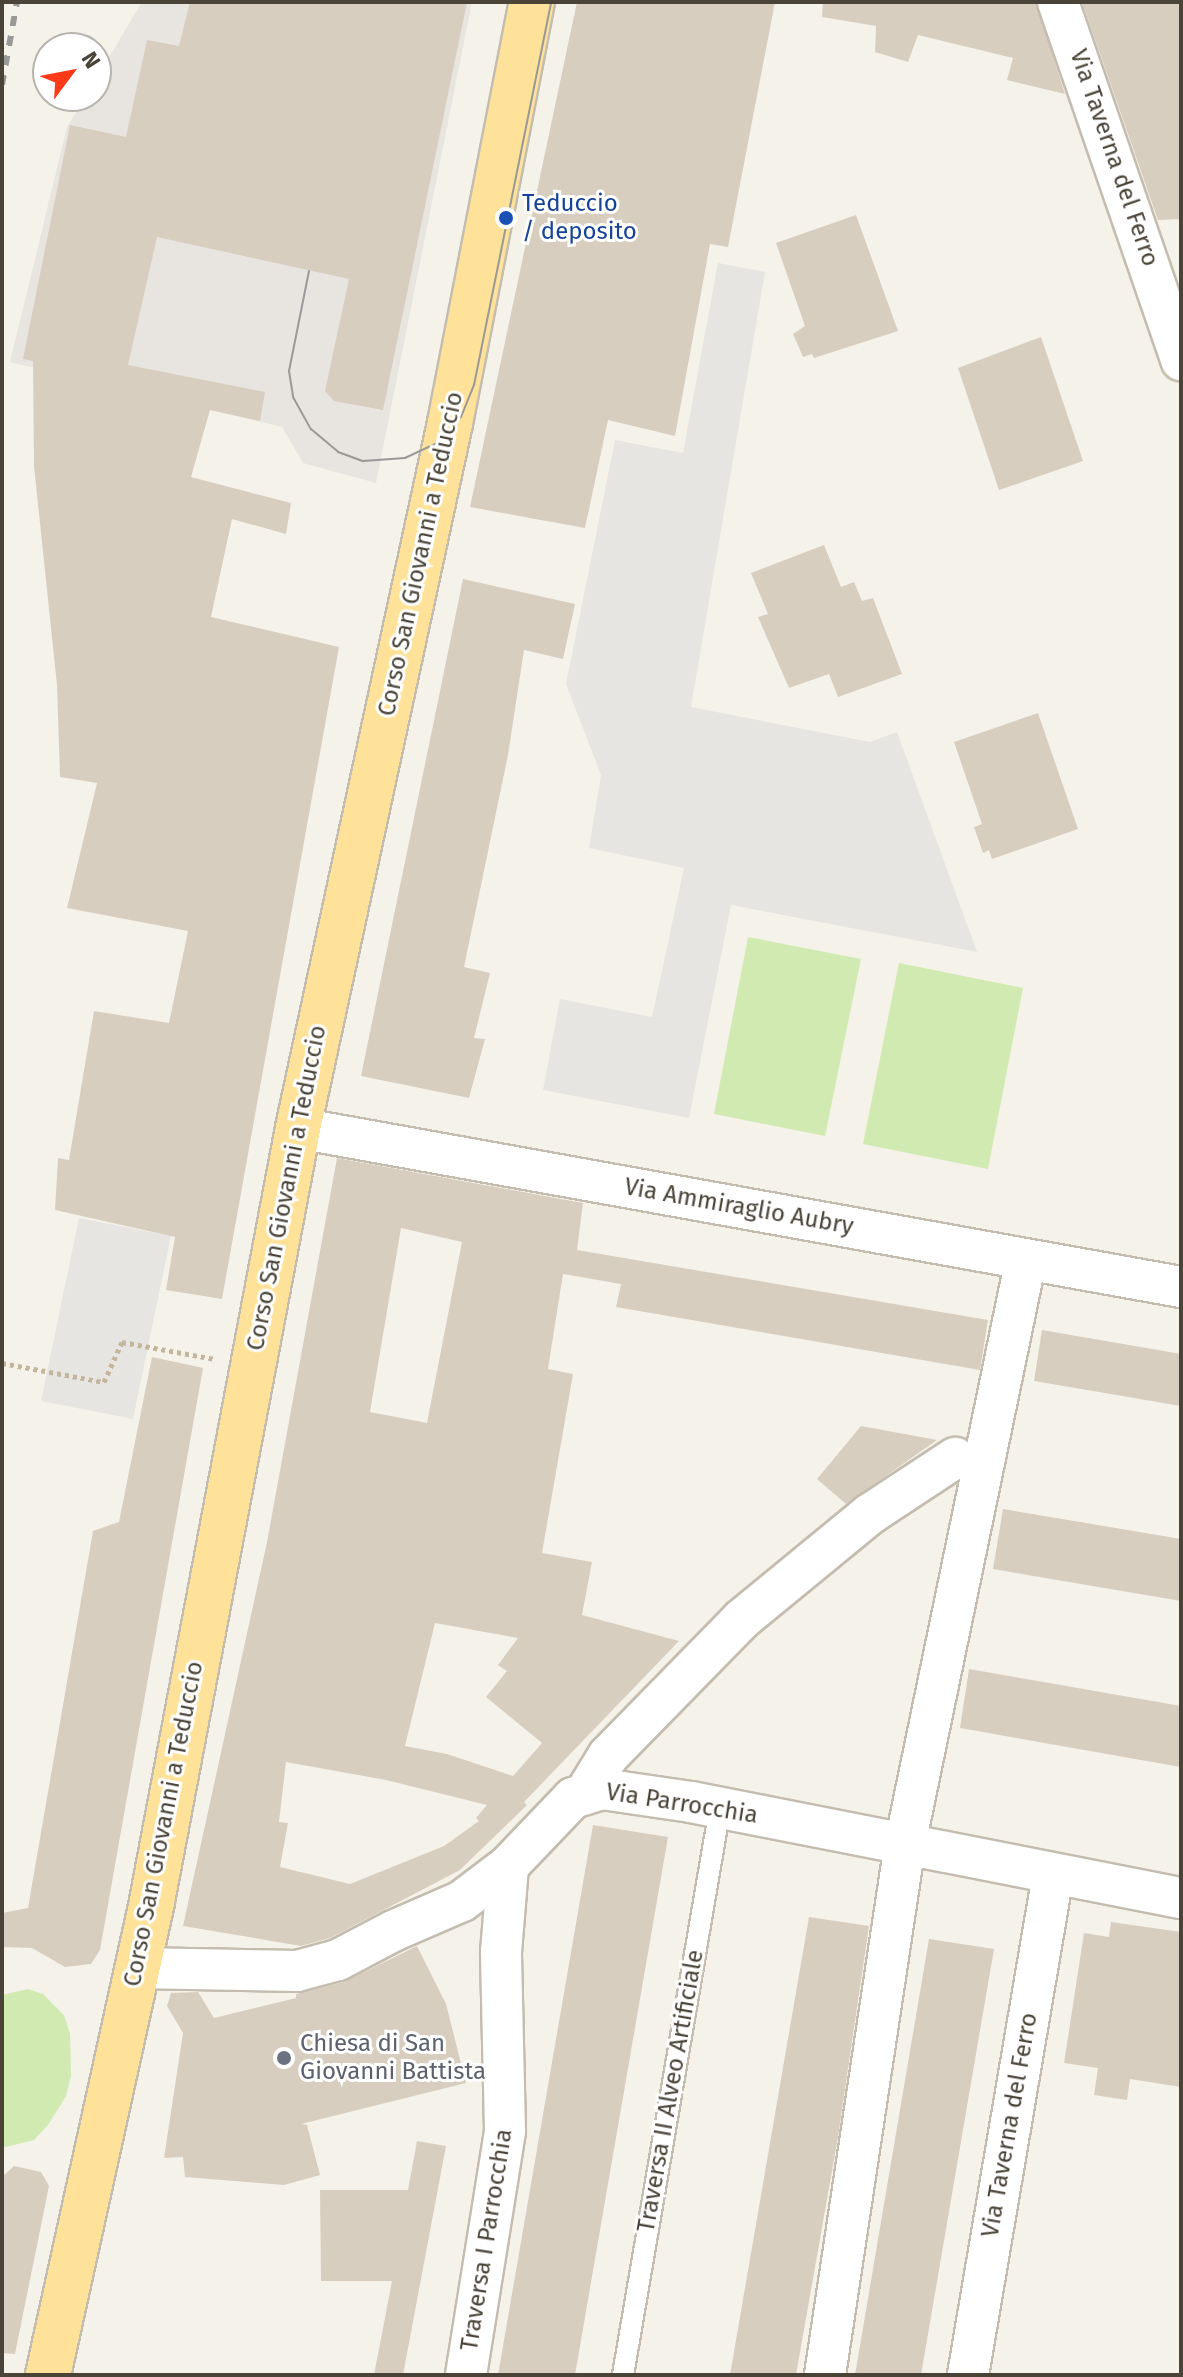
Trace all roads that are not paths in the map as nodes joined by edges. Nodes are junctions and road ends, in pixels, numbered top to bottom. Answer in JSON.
{"nodes":[{"id":1,"x":532,"y":2,"type":"edge"},
{"id":2,"x":1058,"y":2,"type":"edge"},
{"id":3,"x":1181,"y":360,"type":"edge"},
{"id":4,"x":298,"y":1128,"type":"junction"},
{"id":5,"x":1026,"y":1259,"type":"junction"},
{"id":6,"x":1181,"y":1287,"type":"edge"},
{"id":7,"x":955,"y":1458,"type":"dead end"},
{"id":8,"x":586,"y":1792,"type":"junction"},
{"id":9,"x":720,"y":1808,"type":"junction"},
{"id":10,"x":905,"y":1844,"type":"junction"},
{"id":11,"x":508,"y":1866,"type":"junction"},
{"id":12,"x":1053,"y":1875,"type":"junction"},
{"id":13,"x":1181,"y":1898,"type":"edge"},
{"id":14,"x":137,"y":1968,"type":"junction"},
{"id":15,"x":48,"y":2375,"type":"edge"},
{"id":16,"x":466,"y":2375,"type":"edge"},
{"id":17,"x":623,"y":2375,"type":"edge"},
{"id":18,"x":825,"y":2375,"type":"edge"},
{"id":19,"x":968,"y":2375,"type":"edge"}],
"edges":[{"from":1,"to":4,"type":"main road","name":"Corso San Giovanni a Teduccio"},
{"from":2,"to":3,"type":"street","name":"Via Taverna del Ferro"},
{"from":4,"to":5,"type":"street","name":"Via Ammiraglio Aubry"},
{"from":4,"to":14,"type":"main road","name":"Corso San Giovanni a Teduccio"},
{"from":5,"to":6,"type":"street","name":"Via Ammiraglio Aubry"},
{"from":5,"to":10,"type":"street"},
{"from":7,"to":8,"type":"street"},
{"from":8,"to":9,"type":"street","name":"Via Parrocchia"},
{"from":8,"to":11,"type":"street","name":"Via Parrocchia"},
{"from":9,"to":10,"type":"street","name":"Via Parrocchia"},
{"from":9,"to":17,"type":"lane","name":"Traversa II Alveo Artificiale"},
{"from":10,"to":12,"type":"street","name":"Via Parrocchia"},
{"from":10,"to":18,"type":"street"},
{"from":11,"to":14,"type":"street","name":"Via Parrocchia"},
{"from":11,"to":16,"type":"street","name":"Traversa I Parrocchia"},
{"from":12,"to":13,"type":"street","name":"Via Parrocchia"},
{"from":12,"to":19,"type":"street","name":"Via Taverna del Ferro"},
{"from":14,"to":15,"type":"main road","name":"Corso San Giovanni a Teduccio"}]}
